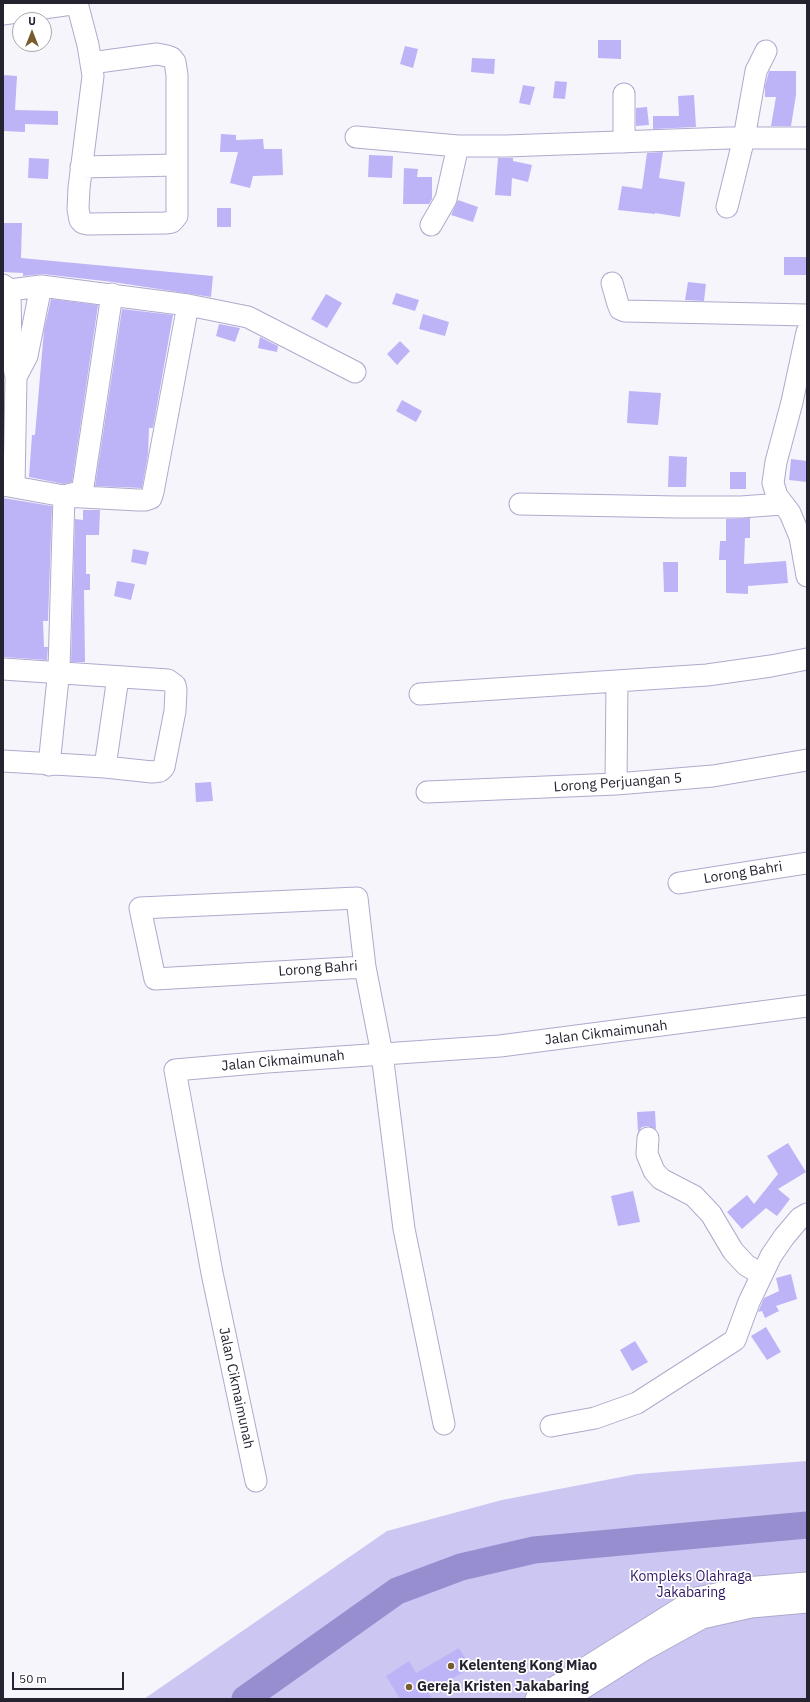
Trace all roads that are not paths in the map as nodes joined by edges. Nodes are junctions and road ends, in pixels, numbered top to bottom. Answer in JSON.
{"nodes":[{"id":1,"x":77,"y":3,"type":"edge"},
{"id":2,"x":3,"y":14,"type":"edge"},
{"id":3,"x":766,"y":51,"type":"dead end"},
{"id":4,"x":91,"y":63,"type":"junction"},
{"id":5,"x":624,"y":94,"type":"dead end"},
{"id":6,"x":356,"y":137,"type":"dead end"},
{"id":7,"x":744,"y":138,"type":"junction"},
{"id":8,"x":807,"y":138,"type":"edge"},
{"id":9,"x":624,"y":142,"type":"junction"},
{"id":10,"x":458,"y":146,"type":"junction"},
{"id":11,"x":177,"y":165,"type":"junction"},
{"id":12,"x":81,"y":167,"type":"junction"},
{"id":13,"x":727,"y":206,"type":"dead end"},
{"id":14,"x":431,"y":225,"type":"dead end"},
{"id":15,"x":612,"y":283,"type":"dead end"},
{"id":16,"x":41,"y":286,"type":"junction"},
{"id":17,"x":7,"y":287,"type":"edge"},
{"id":18,"x":112,"y":294,"type":"junction"},
{"id":19,"x":188,"y":305,"type":"junction"},
{"id":20,"x":807,"y":315,"type":"edge"},
{"id":21,"x":806,"y":339,"type":"edge"},
{"id":22,"x":355,"y":372,"type":"dead end"},
{"id":23,"x":16,"y":377,"type":"junction"},
{"id":24,"x":9,"y":486,"type":"edge"},
{"id":25,"x":64,"y":496,"type":"junction"},
{"id":26,"x":520,"y":504,"type":"dead end"},
{"id":27,"x":793,"y":509,"type":"edge"},
{"id":28,"x":807,"y":576,"type":"edge"},
{"id":29,"x":807,"y":659,"type":"edge"},
{"id":30,"x":3,"y":669,"type":"edge"},
{"id":31,"x":59,"y":673,"type":"junction"},
{"id":32,"x":118,"y":677,"type":"junction"},
{"id":33,"x":617,"y":681,"type":"junction"},
{"id":34,"x":420,"y":694,"type":"dead end"},
{"id":35,"x":807,"y":760,"type":"edge"},
{"id":36,"x":3,"y":761,"type":"edge"},
{"id":37,"x":49,"y":765,"type":"junction"},
{"id":38,"x":105,"y":767,"type":"junction"},
{"id":39,"x":616,"y":784,"type":"junction"},
{"id":40,"x":427,"y":792,"type":"dead end"},
{"id":41,"x":807,"y":863,"type":"edge"},
{"id":42,"x":679,"y":883,"type":"dead end"},
{"id":43,"x":365,"y":967,"type":"junction"},
{"id":44,"x":807,"y":1006,"type":"edge"},
{"id":45,"x":382,"y":1054,"type":"junction"},
{"id":46,"x":648,"y":1138,"type":"dead end"},
{"id":47,"x":807,"y":1214,"type":"edge"},
{"id":48,"x":762,"y":1275,"type":"junction"},
{"id":49,"x":444,"y":1424,"type":"dead end"},
{"id":50,"x":551,"y":1426,"type":"dead end"},
{"id":51,"x":256,"y":1481,"type":"dead end"},
{"id":52,"x":807,"y":1582,"type":"edge"},
{"id":53,"x":807,"y":1602,"type":"edge"},
{"id":54,"x":536,"y":1699,"type":"edge"},
{"id":55,"x":566,"y":1699,"type":"edge"}],
"edges":[{"from":1,"to":2,"type":"street"},
{"from":1,"to":4,"type":"street"},
{"from":3,"to":7,"type":"street"},
{"from":4,"to":11,"type":"street"},
{"from":4,"to":12,"type":"street"},
{"from":5,"to":9,"type":"street"},
{"from":6,"to":10,"type":"street"},
{"from":7,"to":8,"type":"street"},
{"from":7,"to":9,"type":"street"},
{"from":7,"to":13,"type":"street"},
{"from":9,"to":10,"type":"street"},
{"from":10,"to":14,"type":"street"},
{"from":11,"to":12,"type":"street"},
{"from":11,"to":12,"type":"street"},
{"from":15,"to":20,"type":"street"},
{"from":16,"to":17,"type":"street"},
{"from":16,"to":18,"type":"street"},
{"from":16,"to":23,"type":"street"},
{"from":17,"to":23,"type":"street"},
{"from":18,"to":19,"type":"street"},
{"from":18,"to":25,"type":"street"},
{"from":19,"to":22,"type":"street"},
{"from":19,"to":25,"type":"street"},
{"from":21,"to":27,"type":"street"},
{"from":23,"to":24,"type":"street"},
{"from":24,"to":25,"type":"street"},
{"from":25,"to":31,"type":"street"},
{"from":26,"to":27,"type":"street"},
{"from":27,"to":28,"type":"street"},
{"from":29,"to":33,"type":"street"},
{"from":30,"to":31,"type":"street"},
{"from":31,"to":32,"type":"street"},
{"from":31,"to":37,"type":"street"},
{"from":32,"to":38,"type":"street"},
{"from":32,"to":38,"type":"street"},
{"from":33,"to":34,"type":"street"},
{"from":33,"to":39,"type":"street"},
{"from":35,"to":39,"type":"street","name":"Lorong Perjuangan 5"},
{"from":36,"to":37,"type":"street"},
{"from":37,"to":38,"type":"street"},
{"from":39,"to":40,"type":"street","name":"Lorong Perjuangan 5"},
{"from":41,"to":42,"type":"street","name":"Lorong Bahri"},
{"from":43,"to":43,"type":"street","name":"Lorong Bahri"},
{"from":43,"to":45,"type":"street"},
{"from":44,"to":45,"type":"street","name":"Jalan Cikmaimunah"},
{"from":45,"to":49,"type":"street"},
{"from":45,"to":51,"type":"street","name":"Jalan Cikmaimunah"},
{"from":46,"to":48,"type":"street"},
{"from":47,"to":48,"type":"street"},
{"from":48,"to":50,"type":"street"},
{"from":52,"to":54,"type":"street"},
{"from":53,"to":55,"type":"street"}]}
